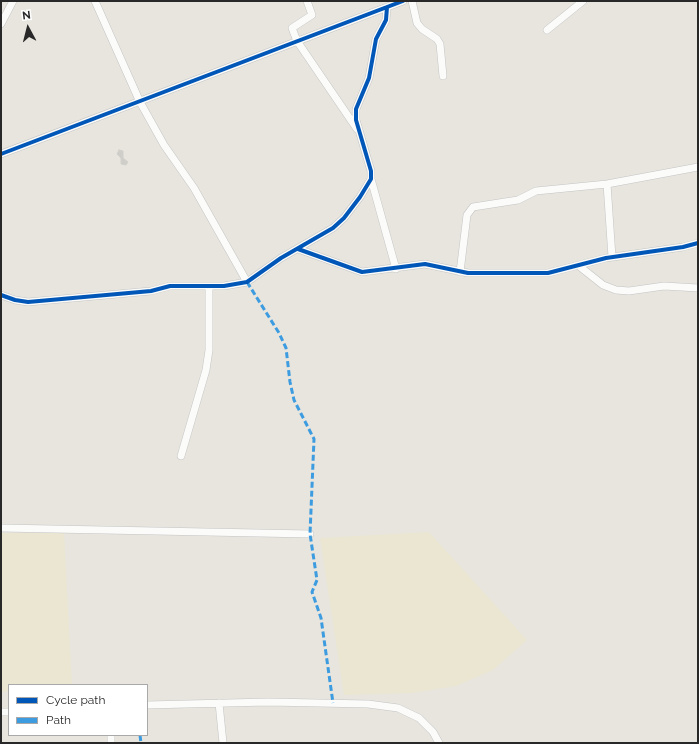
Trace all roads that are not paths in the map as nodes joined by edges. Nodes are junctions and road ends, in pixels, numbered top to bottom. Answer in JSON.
{"nodes":[{"id":1,"x":13,"y":1,"type":"edge"},
{"id":2,"x":94,"y":1,"type":"edge"},
{"id":3,"x":307,"y":1,"type":"edge"},
{"id":4,"x":403,"y":1,"type":"edge"},
{"id":5,"x":412,"y":1,"type":"edge"},
{"id":6,"x":583,"y":1,"type":"edge"},
{"id":7,"x":387,"y":7,"type":"junction"},
{"id":8,"x":1,"y":24,"type":"edge"},
{"id":9,"x":547,"y":30,"type":"dead end"},
{"id":10,"x":297,"y":41,"type":"junction"},
{"id":11,"x":443,"y":76,"type":"dead end"},
{"id":12,"x":140,"y":102,"type":"junction"},
{"id":13,"x":359,"y":132,"type":"junction"},
{"id":14,"x":1,"y":154,"type":"edge"},
{"id":15,"x":698,"y":160,"type":"edge"},
{"id":16,"x":695,"y":167,"type":"edge"},
{"id":17,"x":370,"y":179,"type":"junction"},
{"id":18,"x":607,"y":184,"type":"junction"},
{"id":19,"x":698,"y":243,"type":"edge"},
{"id":20,"x":298,"y":249,"type":"junction"},
{"id":21,"x":612,"y":257,"type":"junction"},
{"id":22,"x":579,"y":266,"type":"junction"},
{"id":23,"x":396,"y":269,"type":"junction"},
{"id":24,"x":460,"y":272,"type":"junction"},
{"id":25,"x":247,"y":282,"type":"junction"},
{"id":26,"x":209,"y":286,"type":"junction"},
{"id":27,"x":698,"y":288,"type":"edge"},
{"id":28,"x":1,"y":295,"type":"edge"},
{"id":29,"x":181,"y":456,"type":"dead end"},
{"id":30,"x":1,"y":528,"type":"edge"},
{"id":31,"x":310,"y":534,"type":"dead end"},
{"id":32,"x":219,"y":703,"type":"junction"},
{"id":33,"x":148,"y":705,"type":"edge"},
{"id":34,"x":223,"y":743,"type":"edge"},
{"id":35,"x":439,"y":743,"type":"edge"}],
"edges":[{"from":1,"to":8,"type":"street"},
{"from":2,"to":12,"type":"street"},
{"from":3,"to":10,"type":"street"},
{"from":4,"to":7,"type":"street"},
{"from":5,"to":11,"type":"street"},
{"from":6,"to":9,"type":"street"},
{"from":7,"to":10,"type":"street"},
{"from":7,"to":13,"type":"street"},
{"from":10,"to":12,"type":"street"},
{"from":10,"to":13,"type":"street"},
{"from":12,"to":14,"type":"street"},
{"from":12,"to":25,"type":"street"},
{"from":13,"to":17,"type":"street"},
{"from":15,"to":16,"type":"street"},
{"from":16,"to":18,"type":"street"},
{"from":17,"to":20,"type":"street"},
{"from":17,"to":23,"type":"street"},
{"from":18,"to":21,"type":"street"},
{"from":18,"to":24,"type":"street"},
{"from":19,"to":21,"type":"street"},
{"from":20,"to":23,"type":"street"},
{"from":20,"to":25,"type":"street"},
{"from":21,"to":22,"type":"street"},
{"from":22,"to":24,"type":"street"},
{"from":22,"to":27,"type":"street"},
{"from":23,"to":24,"type":"street"},
{"from":25,"to":26,"type":"street"},
{"from":26,"to":28,"type":"street"},
{"from":26,"to":29,"type":"street"},
{"from":30,"to":31,"type":"street"},
{"from":32,"to":33,"type":"street"},
{"from":32,"to":34,"type":"street"},
{"from":32,"to":35,"type":"street"}]}
